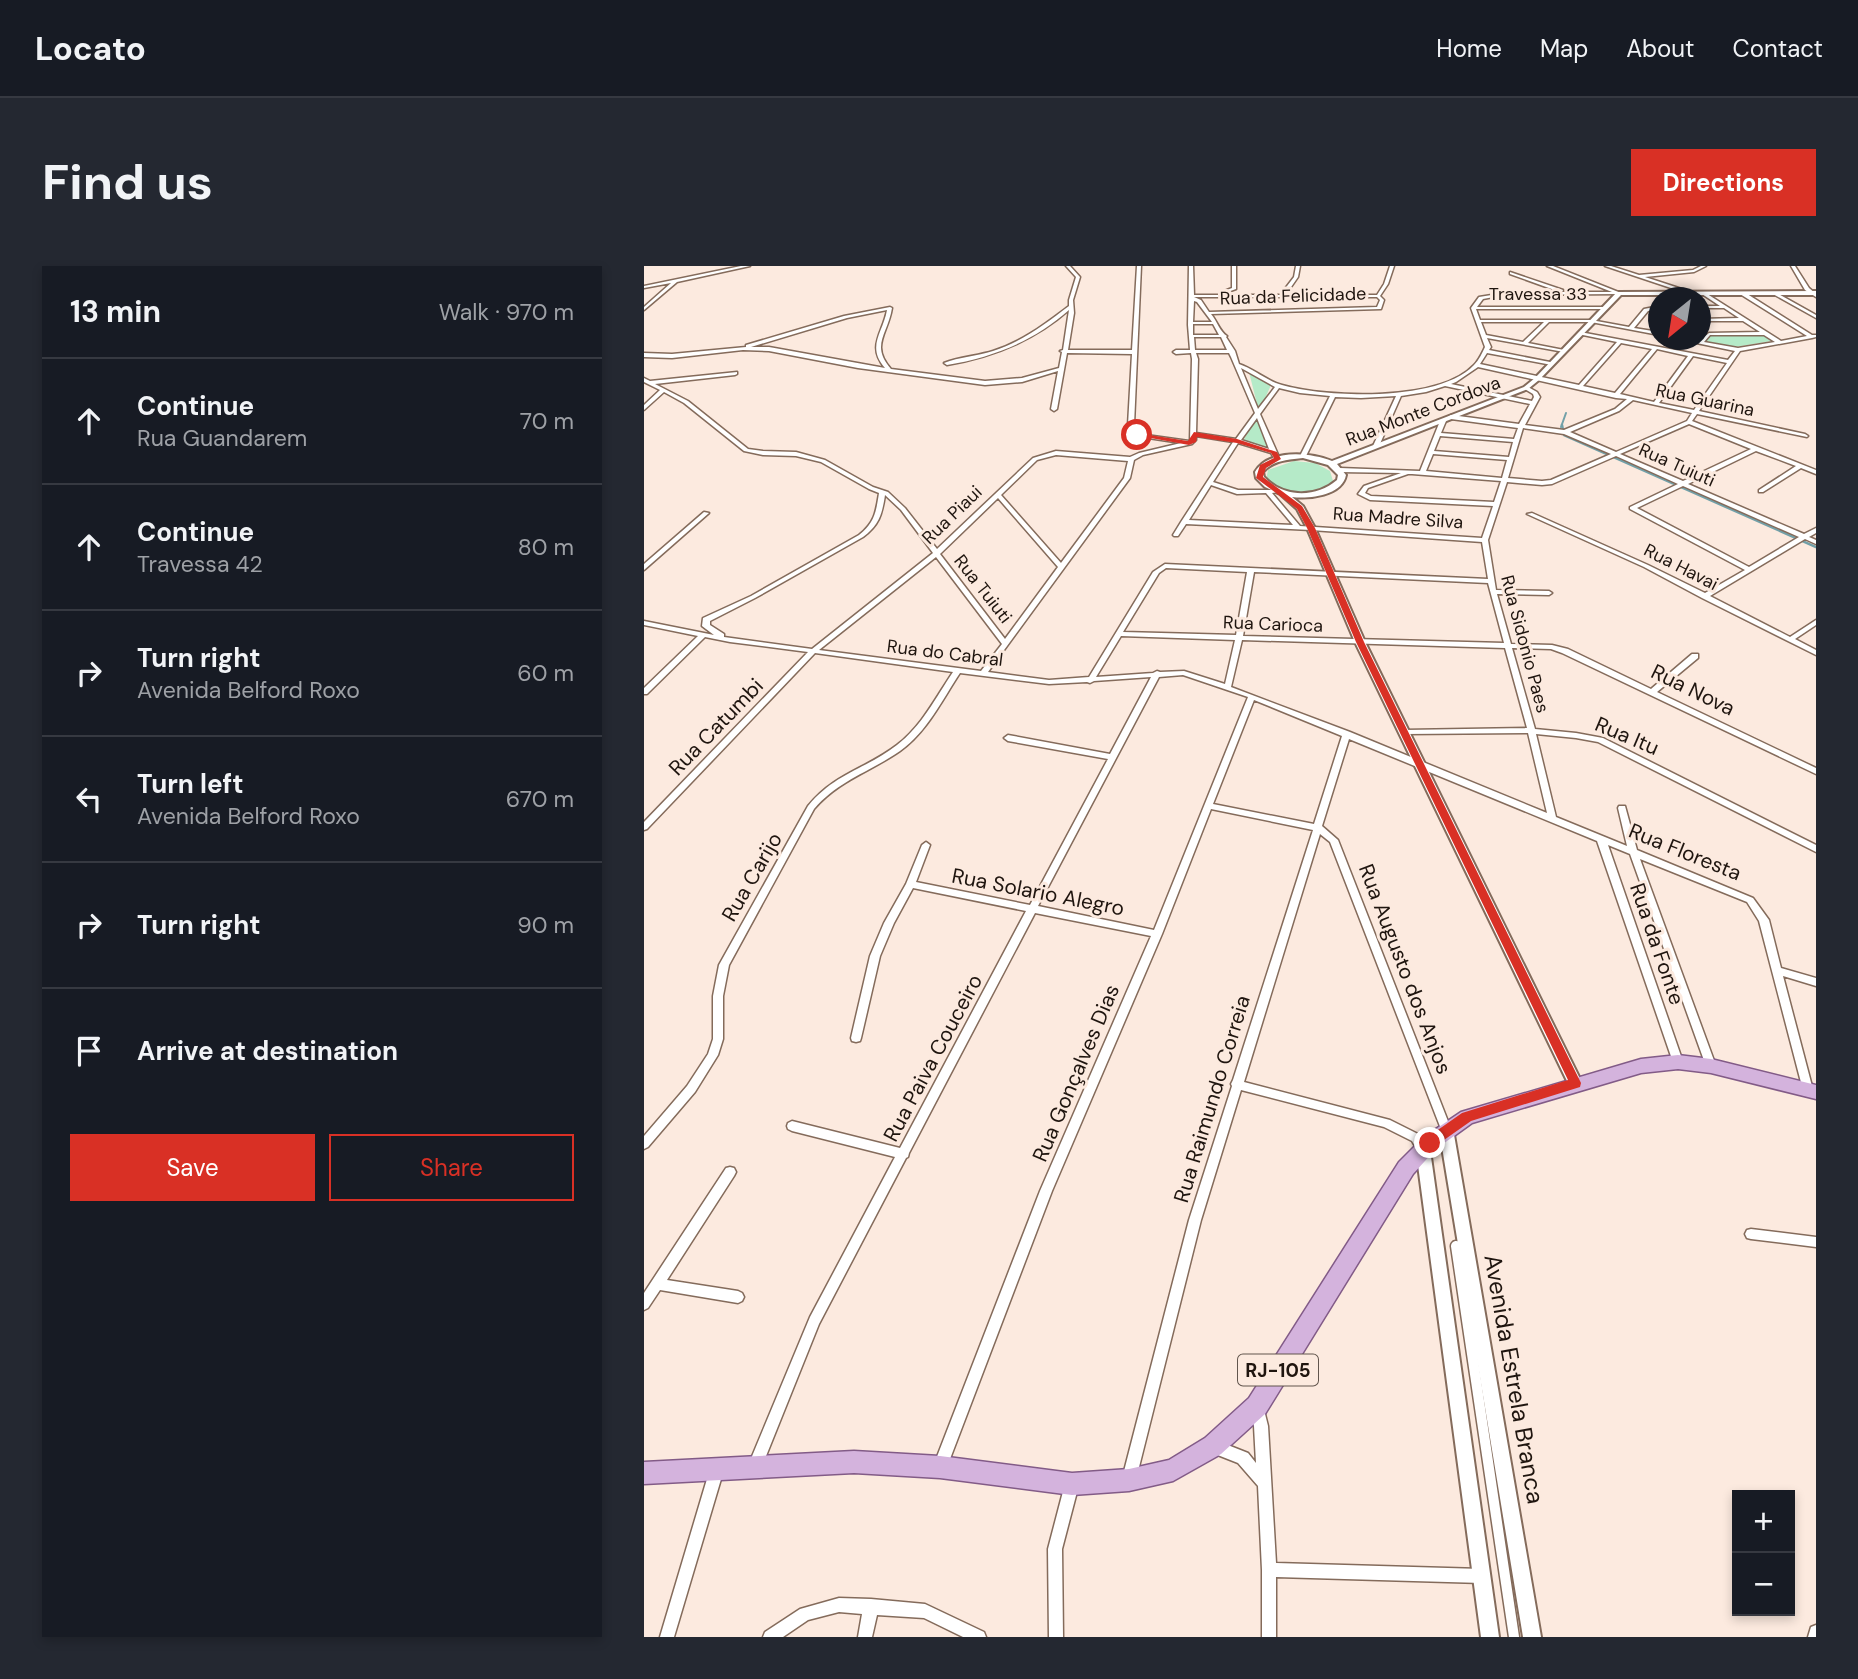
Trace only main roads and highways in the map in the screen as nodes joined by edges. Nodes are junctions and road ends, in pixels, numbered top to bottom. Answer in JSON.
{"nodes":[{"id":1,"x":1812,"y":1091,"type":"edge"},
{"id":2,"x":644,"y":1473,"type":"edge"}],
"edges":[{"from":1,"to":2,"type":"main road","number":"RJ-105"}]}
